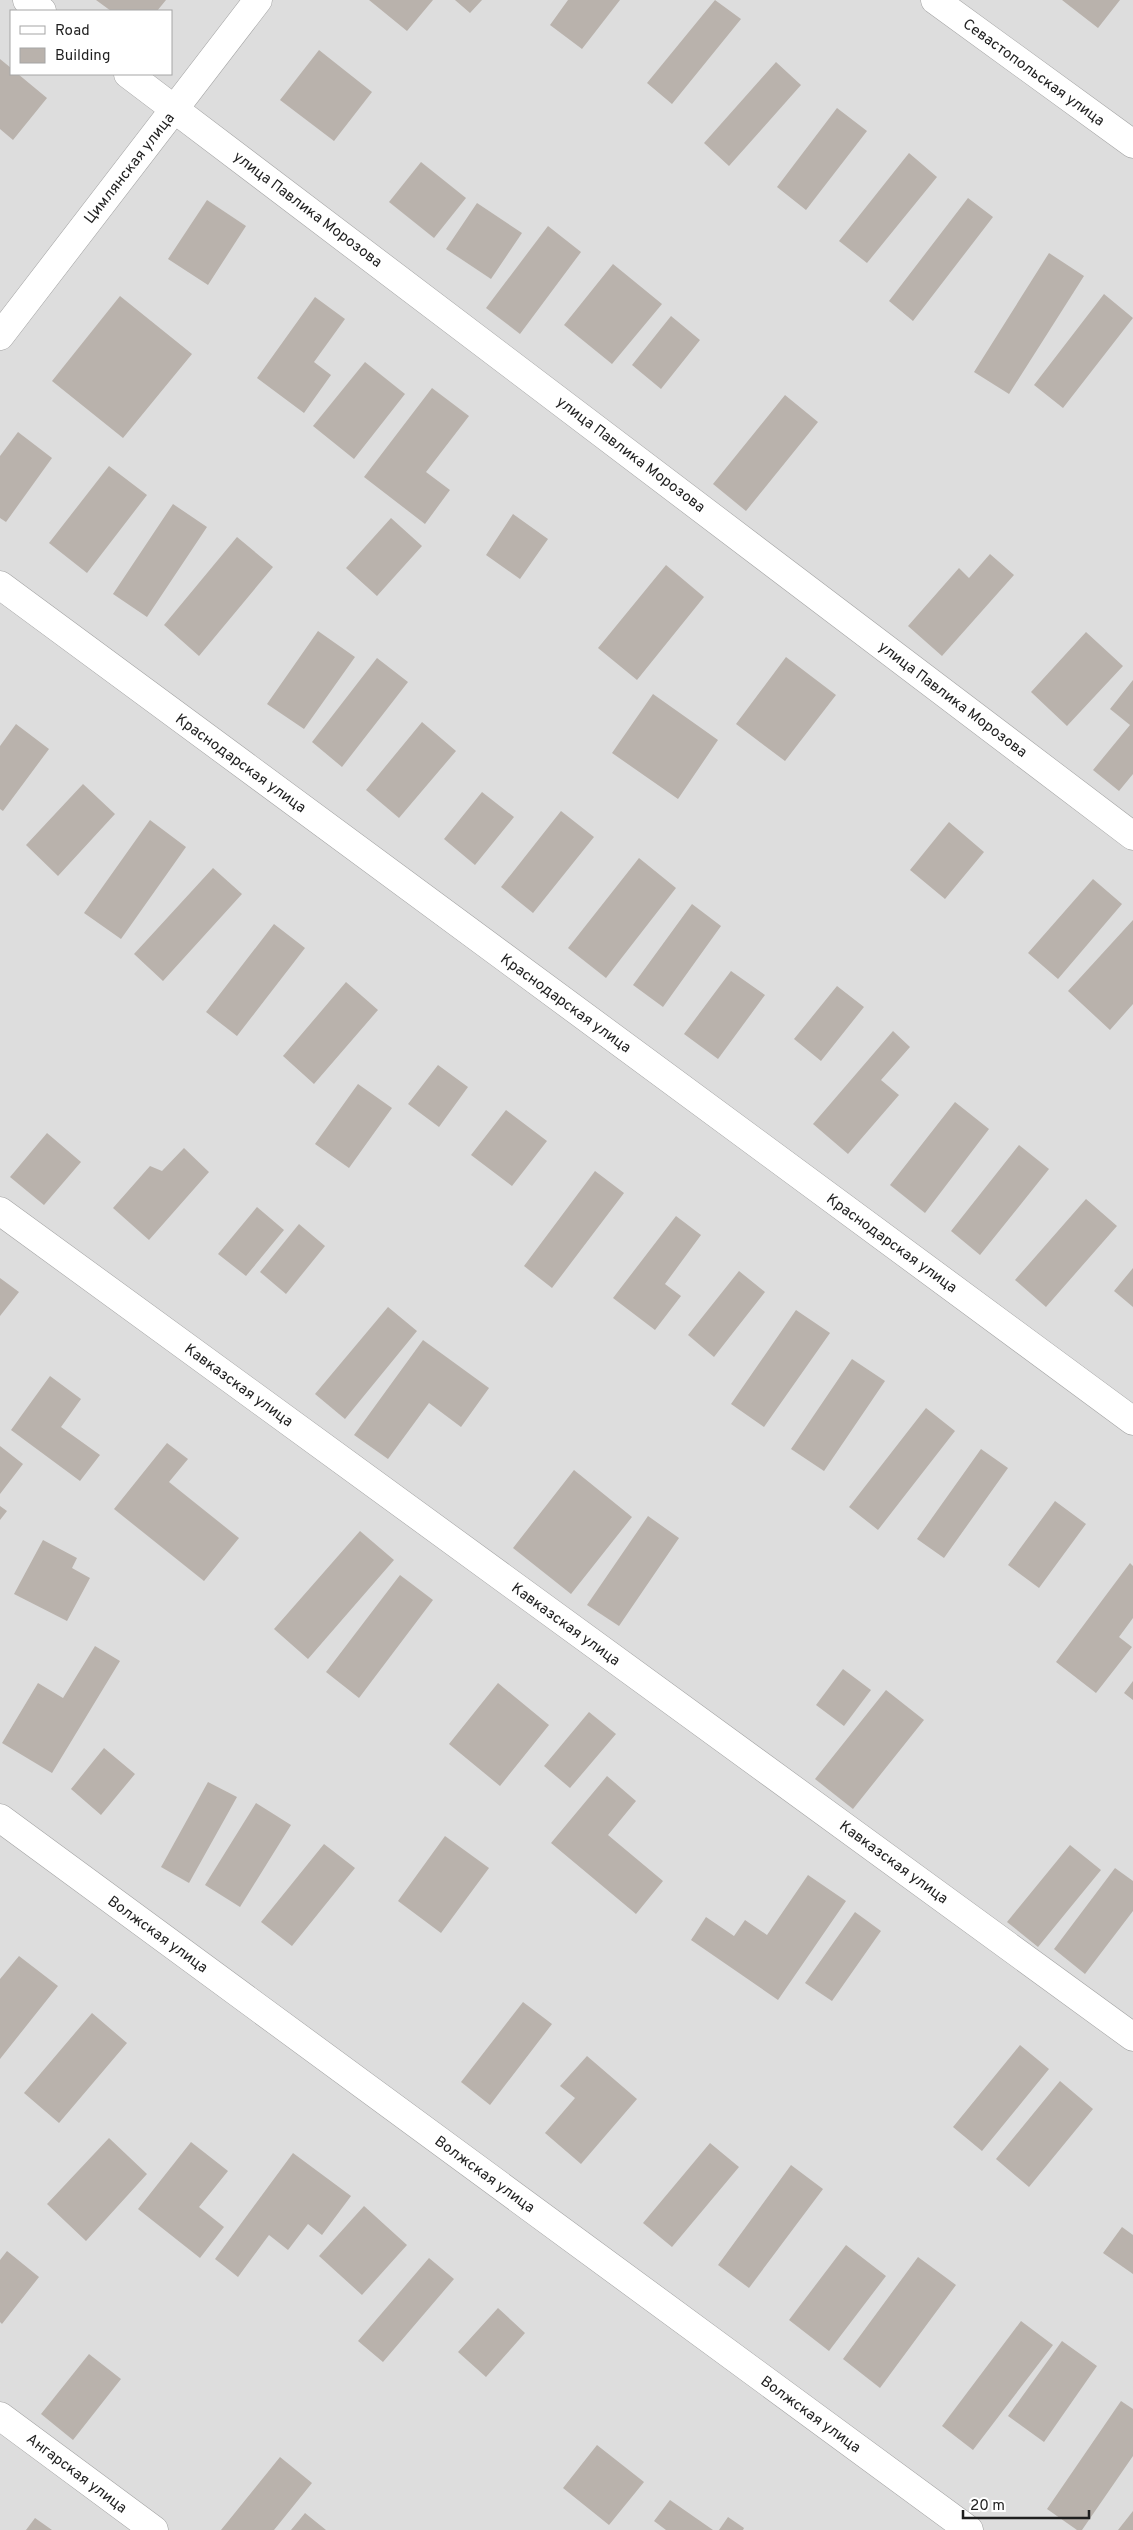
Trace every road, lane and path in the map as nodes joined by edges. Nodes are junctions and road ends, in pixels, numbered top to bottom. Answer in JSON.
{"nodes":[{"id":1,"x":27,"y":0,"type":"edge"},
{"id":2,"x":258,"y":0,"type":"edge"},
{"id":3,"x":935,"y":0,"type":"edge"},
{"id":4,"x":41,"y":10,"type":"edge"},
{"id":5,"x":129,"y":75,"type":"edge"},
{"id":6,"x":175,"y":108,"type":"junction"},
{"id":7,"x":1133,"y":144,"type":"edge"},
{"id":8,"x":0,"y":336,"type":"edge"},
{"id":9,"x":0,"y":585,"type":"edge"},
{"id":10,"x":1133,"y":836,"type":"edge"},
{"id":11,"x":0,"y":1211,"type":"edge"},
{"id":12,"x":1133,"y":1421,"type":"edge"},
{"id":13,"x":0,"y":1818,"type":"edge"},
{"id":14,"x":1133,"y":2037,"type":"edge"},
{"id":15,"x":0,"y":2416,"type":"edge"},
{"id":16,"x":154,"y":2530,"type":"edge"},
{"id":17,"x":969,"y":2530,"type":"edge"}],
"edges":[{"from":1,"to":4,"type":"street"},
{"from":2,"to":6,"type":"street","name":"Цимлянская улица"},
{"from":3,"to":7,"type":"street","name":"Севастопольская улица"},
{"from":5,"to":6,"type":"street","name":"улица Павлика Морозова"},
{"from":6,"to":8,"type":"street","name":"Цимлянская улица"},
{"from":6,"to":10,"type":"street","name":"улица Павлика Морозова"},
{"from":9,"to":12,"type":"street","name":"Краснодарская улица"},
{"from":11,"to":14,"type":"street","name":"Кавказская улица"},
{"from":13,"to":17,"type":"street","name":"Волжская улица"},
{"from":15,"to":16,"type":"street","name":"Ангарская улица"}]}
